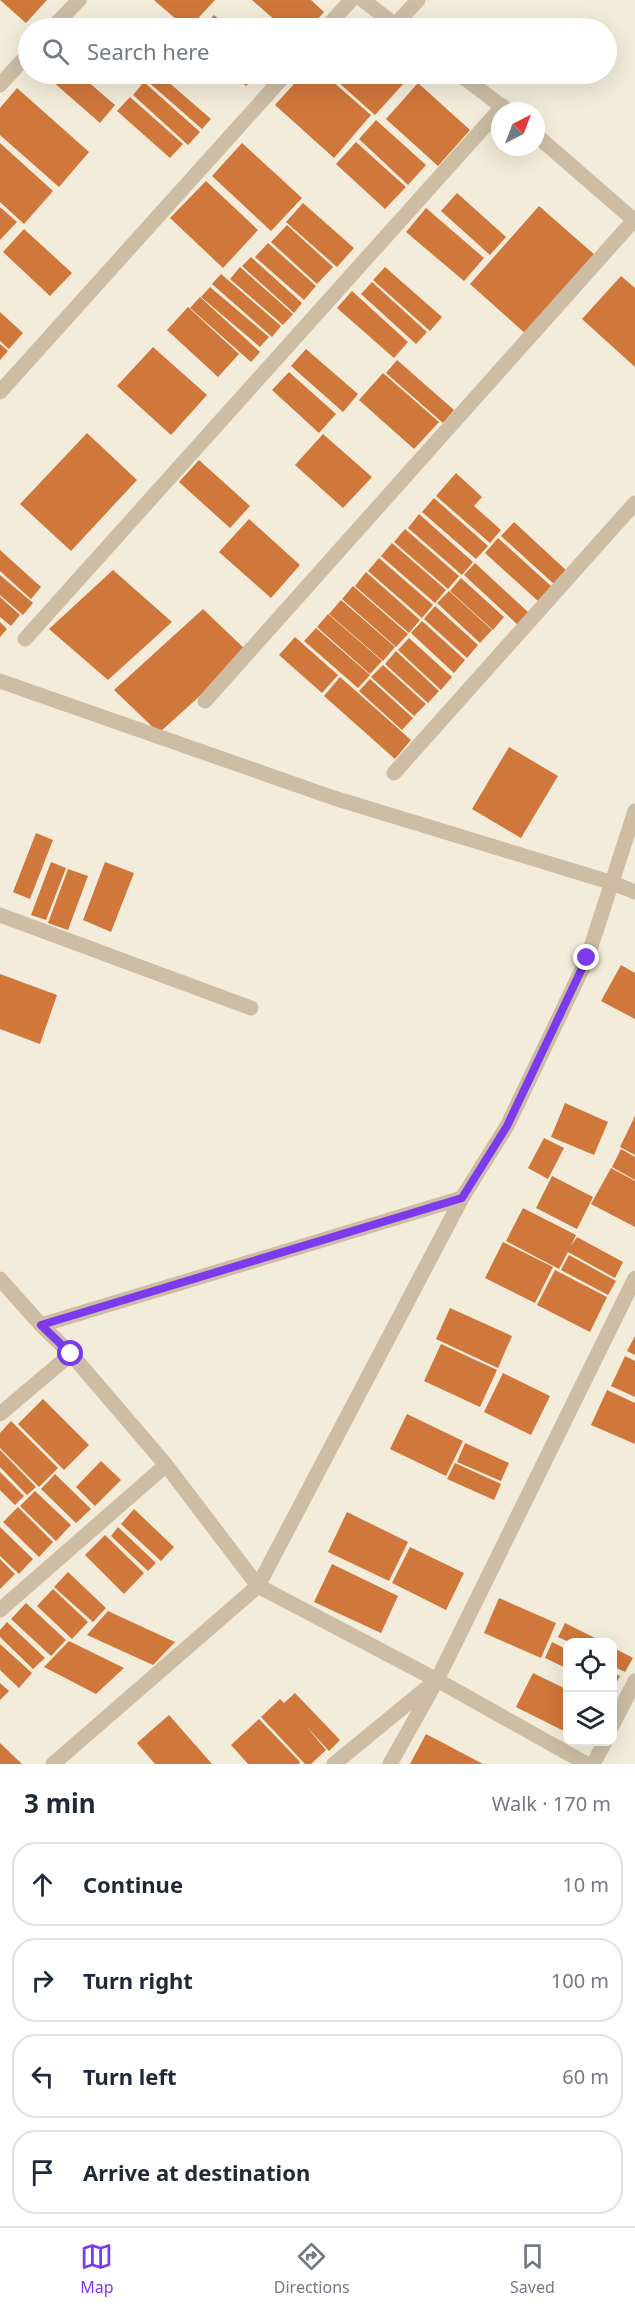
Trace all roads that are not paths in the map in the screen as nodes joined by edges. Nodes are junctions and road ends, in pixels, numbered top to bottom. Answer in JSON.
{"nodes":[{"id":1,"x":79,"y":0,"type":"edge"},
{"id":2,"x":351,"y":0,"type":"edge"},
{"id":3,"x":363,"y":0,"type":"edge"},
{"id":4,"x":418,"y":0,"type":"edge"},
{"id":5,"x":62,"y":18,"type":"edge"},
{"id":6,"x":335,"y":18,"type":"edge"},
{"id":7,"x":386,"y":18,"type":"edge"},
{"id":8,"x":404,"y":18,"type":"edge"},
{"id":9,"x":18,"y":65,"type":"edge"},
{"id":10,"x":277,"y":84,"type":"edge"},
{"id":11,"x":472,"y":84,"type":"edge"},
{"id":12,"x":0,"y":85,"type":"edge"},
{"id":13,"x":497,"y":102,"type":"edge"},
{"id":14,"x":491,"y":126,"type":"edge"},
{"id":15,"x":545,"y":143,"type":"edge"},
{"id":16,"x":634,"y":221,"type":"edge"},
{"id":17,"x":0,"y":393,"type":"edge"},
{"id":18,"x":635,"y":503,"type":"edge"},
{"id":19,"x":25,"y":639,"type":"dead end"},
{"id":20,"x":0,"y":681,"type":"edge"},
{"id":21,"x":205,"y":701,"type":"dead end"},
{"id":22,"x":394,"y":772,"type":"dead end"},
{"id":23,"x":635,"y":811,"type":"edge"},
{"id":24,"x":613,"y":883,"type":"junction"},
{"id":25,"x":635,"y":892,"type":"edge"},
{"id":26,"x":0,"y":915,"type":"edge"},
{"id":27,"x":251,"y":1008,"type":"dead end"},
{"id":28,"x":462,"y":1198,"type":"junction"},
{"id":29,"x":635,"y":1278,"type":"edge"},
{"id":30,"x":0,"y":1279,"type":"edge"},
{"id":31,"x":41,"y":1325,"type":"junction"},
{"id":32,"x":71,"y":1354,"type":"junction"},
{"id":33,"x":0,"y":1414,"type":"edge"},
{"id":34,"x":166,"y":1465,"type":"junction"},
{"id":35,"x":258,"y":1586,"type":"junction"},
{"id":36,"x":0,"y":1610,"type":"edge"},
{"id":37,"x":436,"y":1680,"type":"junction"},
{"id":38,"x":635,"y":1681,"type":"edge"},
{"id":39,"x":617,"y":1716,"type":"edge"},
{"id":40,"x":602,"y":1746,"type":"edge"},
{"id":41,"x":53,"y":1764,"type":"edge"},
{"id":42,"x":334,"y":1764,"type":"edge"},
{"id":43,"x":390,"y":1764,"type":"edge"},
{"id":44,"x":587,"y":1764,"type":"edge"},
{"id":45,"x":593,"y":1764,"type":"edge"}],
"edges":[{"from":1,"to":5,"type":"street"},
{"from":2,"to":6,"type":"street"},
{"from":3,"to":7,"type":"street"},
{"from":4,"to":8,"type":"street"},
{"from":9,"to":12,"type":"street"},
{"from":10,"to":17,"type":"street"},
{"from":11,"to":13,"type":"street"},
{"from":14,"to":19,"type":"street"},
{"from":15,"to":16,"type":"street"},
{"from":16,"to":21,"type":"street"},
{"from":18,"to":22,"type":"street"},
{"from":20,"to":24,"type":"street"},
{"from":23,"to":24,"type":"street"},
{"from":24,"to":25,"type":"street"},
{"from":24,"to":28,"type":"street"},
{"from":26,"to":27,"type":"street"},
{"from":28,"to":31,"type":"street"},
{"from":28,"to":35,"type":"street"},
{"from":29,"to":37,"type":"street"},
{"from":30,"to":31,"type":"street"},
{"from":31,"to":32,"type":"street"},
{"from":32,"to":33,"type":"street"},
{"from":32,"to":34,"type":"street"},
{"from":34,"to":35,"type":"street"},
{"from":34,"to":36,"type":"street"},
{"from":35,"to":37,"type":"street"},
{"from":35,"to":41,"type":"street"},
{"from":37,"to":42,"type":"street"},
{"from":37,"to":43,"type":"street"},
{"from":37,"to":44,"type":"street"},
{"from":38,"to":39,"type":"street"},
{"from":40,"to":45,"type":"street"}]}
